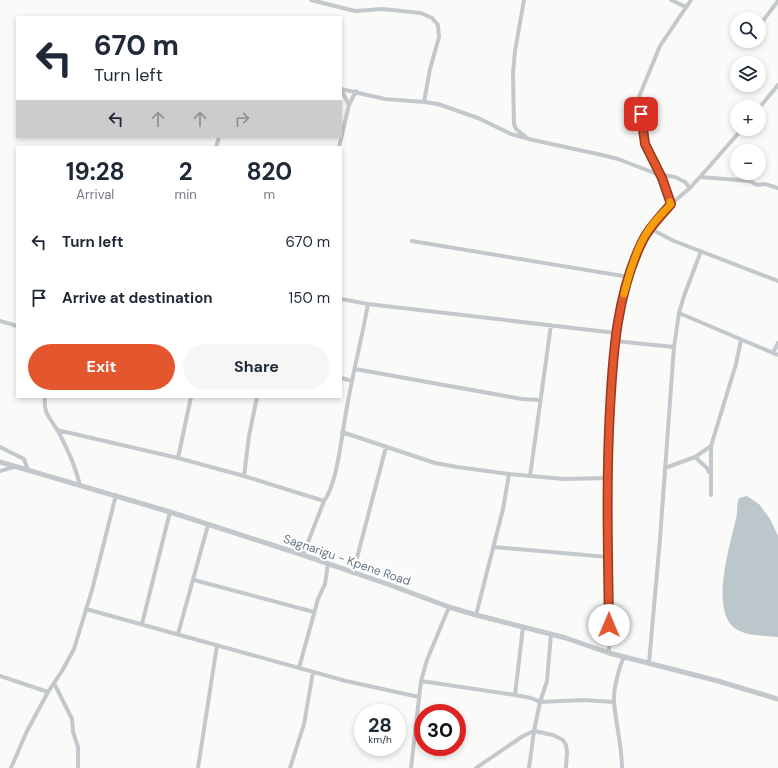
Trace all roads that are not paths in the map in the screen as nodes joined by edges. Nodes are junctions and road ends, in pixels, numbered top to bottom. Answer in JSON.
{"nodes":[{"id":1,"x":311,"y":0,"type":"edge"},
{"id":2,"x":524,"y":0,"type":"edge"},
{"id":3,"x":670,"y":0,"type":"edge"},
{"id":4,"x":691,"y":0,"type":"edge"},
{"id":5,"x":778,"y":1,"type":"edge"},
{"id":6,"x":686,"y":8,"type":"junction"},
{"id":7,"x":766,"y":17,"type":"edge"},
{"id":8,"x":778,"y":85,"type":"edge"},
{"id":9,"x":342,"y":89,"type":"edge"},
{"id":10,"x":342,"y":91,"type":"edge"},
{"id":11,"x":356,"y":92,"type":"junction"},
{"id":12,"x":766,"y":100,"type":"edge"},
{"id":13,"x":424,"y":102,"type":"junction"},
{"id":14,"x":349,"y":105,"type":"junction"},
{"id":15,"x":342,"y":134,"type":"edge"},
{"id":16,"x":736,"y":136,"type":"edge"},
{"id":17,"x":529,"y":139,"type":"junction"},
{"id":18,"x":660,"y":175,"type":"junction"},
{"id":19,"x":700,"y":177,"type":"junction"},
{"id":20,"x":690,"y":188,"type":"junction"},
{"id":21,"x":778,"y":188,"type":"edge"},
{"id":22,"x":671,"y":204,"type":"junction"},
{"id":23,"x":649,"y":228,"type":"junction"},
{"id":24,"x":412,"y":241,"type":"dead end"},
{"id":25,"x":701,"y":251,"type":"junction"},
{"id":26,"x":629,"y":277,"type":"junction"},
{"id":27,"x":778,"y":281,"type":"edge"},
{"id":28,"x":342,"y":298,"type":"edge"},
{"id":29,"x":368,"y":304,"type":"junction"},
{"id":30,"x":679,"y":313,"type":"junction"},
{"id":31,"x":0,"y":321,"type":"edge"},
{"id":32,"x":551,"y":325,"type":"junction"},
{"id":33,"x":16,"y":326,"type":"edge"},
{"id":34,"x":616,"y":332,"type":"junction"},
{"id":35,"x":741,"y":340,"type":"junction"},
{"id":36,"x":615,"y":341,"type":"junction"},
{"id":37,"x":778,"y":343,"type":"edge"},
{"id":38,"x":674,"y":347,"type":"junction"},
{"id":39,"x":773,"y":353,"type":"junction"},
{"id":40,"x":778,"y":355,"type":"edge"},
{"id":41,"x":355,"y":369,"type":"junction"},
{"id":42,"x":342,"y":378,"type":"edge"},
{"id":43,"x":352,"y":380,"type":"junction"},
{"id":44,"x":45,"y":398,"type":"edge"},
{"id":45,"x":191,"y":398,"type":"edge"},
{"id":46,"x":257,"y":398,"type":"edge"},
{"id":47,"x":541,"y":400,"type":"junction"},
{"id":48,"x":58,"y":430,"type":"junction"},
{"id":49,"x":342,"y":432,"type":"junction"},
{"id":50,"x":711,"y":446,"type":"junction"},
{"id":51,"x":0,"y":447,"type":"edge"},
{"id":52,"x":386,"y":447,"type":"junction"},
{"id":53,"x":695,"y":457,"type":"junction"},
{"id":54,"x":178,"y":458,"type":"junction"},
{"id":55,"x":0,"y":462,"type":"edge"},
{"id":56,"x":14,"y":467,"type":"junction"},
{"id":57,"x":665,"y":468,"type":"junction"},
{"id":58,"x":28,"y":470,"type":"junction"},
{"id":59,"x":0,"y":471,"type":"edge"},
{"id":60,"x":509,"y":474,"type":"junction"},
{"id":61,"x":244,"y":476,"type":"junction"},
{"id":62,"x":530,"y":476,"type":"junction"},
{"id":63,"x":710,"y":477,"type":"junction"},
{"id":64,"x":608,"y":478,"type":"junction"},
{"id":65,"x":80,"y":486,"type":"junction"},
{"id":66,"x":116,"y":495,"type":"junction"},
{"id":67,"x":711,"y":495,"type":"dead end"},
{"id":68,"x":324,"y":501,"type":"junction"},
{"id":69,"x":170,"y":512,"type":"junction"},
{"id":70,"x":208,"y":524,"type":"junction"},
{"id":71,"x":493,"y":547,"type":"junction"},
{"id":72,"x":304,"y":555,"type":"junction"},
{"id":73,"x":608,"y":557,"type":"junction"},
{"id":74,"x":328,"y":564,"type":"junction"},
{"id":75,"x":353,"y":573,"type":"junction"},
{"id":76,"x":194,"y":580,"type":"junction"},
{"id":77,"x":449,"y":607,"type":"junction"},
{"id":78,"x":86,"y":609,"type":"junction"},
{"id":79,"x":314,"y":612,"type":"junction"},
{"id":80,"x":476,"y":615,"type":"junction"},
{"id":81,"x":142,"y":624,"type":"junction"},
{"id":82,"x":523,"y":627,"type":"junction"},
{"id":83,"x":178,"y":634,"type":"junction"},
{"id":84,"x":551,"y":634,"type":"junction"},
{"id":85,"x":217,"y":645,"type":"junction"},
{"id":86,"x":609,"y":652,"type":"junction"},
{"id":87,"x":624,"y":657,"type":"junction"},
{"id":88,"x":649,"y":663,"type":"junction"},
{"id":89,"x":299,"y":668,"type":"junction"},
{"id":90,"x":313,"y":672,"type":"junction"},
{"id":91,"x":0,"y":676,"type":"edge"},
{"id":92,"x":421,"y":681,"type":"junction"},
{"id":93,"x":54,"y":684,"type":"junction"},
{"id":94,"x":48,"y":692,"type":"junction"},
{"id":95,"x":515,"y":695,"type":"junction"},
{"id":96,"x":419,"y":697,"type":"junction"},
{"id":97,"x":778,"y":699,"type":"edge"},
{"id":98,"x":540,"y":702,"type":"junction"},
{"id":99,"x":614,"y":702,"type":"junction"},
{"id":100,"x":534,"y":730,"type":"junction"},
{"id":101,"x":11,"y":768,"type":"edge"},
{"id":102,"x":78,"y":768,"type":"edge"},
{"id":103,"x":196,"y":768,"type":"edge"},
{"id":104,"x":290,"y":768,"type":"edge"},
{"id":105,"x":411,"y":768,"type":"edge"},
{"id":106,"x":476,"y":768,"type":"edge"},
{"id":107,"x":529,"y":768,"type":"edge"},
{"id":108,"x":566,"y":768,"type":"edge"},
{"id":109,"x":622,"y":768,"type":"edge"}],
"edges":[{"from":1,"to":13,"type":"street"},
{"from":2,"to":17,"type":"street"},
{"from":3,"to":6,"type":"street"},
{"from":4,"to":6,"type":"street"},
{"from":5,"to":7,"type":"street"},
{"from":6,"to":18,"type":"street"},
{"from":8,"to":12,"type":"street"},
{"from":9,"to":11,"type":"street"},
{"from":10,"to":14,"type":"street"},
{"from":11,"to":13,"type":"street"},
{"from":11,"to":14,"type":"street"},
{"from":13,"to":17,"type":"street"},
{"from":14,"to":15,"type":"street"},
{"from":16,"to":19,"type":"street"},
{"from":17,"to":18,"type":"street"},
{"from":18,"to":20,"type":"street"},
{"from":18,"to":22,"type":"street"},
{"from":19,"to":20,"type":"street"},
{"from":19,"to":21,"type":"street"},
{"from":20,"to":22,"type":"street"},
{"from":22,"to":23,"type":"street"},
{"from":23,"to":25,"type":"street"},
{"from":23,"to":26,"type":"street"},
{"from":24,"to":26,"type":"street"},
{"from":25,"to":27,"type":"street"},
{"from":25,"to":30,"type":"street"},
{"from":26,"to":34,"type":"street"},
{"from":28,"to":29,"type":"street"},
{"from":29,"to":32,"type":"street"},
{"from":29,"to":41,"type":"street"},
{"from":30,"to":35,"type":"street"},
{"from":30,"to":38,"type":"street"},
{"from":31,"to":33,"type":"street"},
{"from":32,"to":34,"type":"street"},
{"from":32,"to":47,"type":"street"},
{"from":34,"to":36,"type":"street"},
{"from":35,"to":39,"type":"street"},
{"from":35,"to":50,"type":"street"},
{"from":36,"to":38,"type":"street"},
{"from":36,"to":64,"type":"street"},
{"from":37,"to":39,"type":"street"},
{"from":38,"to":57,"type":"street"},
{"from":39,"to":40,"type":"street"},
{"from":41,"to":43,"type":"street"},
{"from":41,"to":47,"type":"street"},
{"from":42,"to":43,"type":"street"},
{"from":43,"to":49,"type":"street"},
{"from":44,"to":48,"type":"street"},
{"from":45,"to":54,"type":"street"},
{"from":46,"to":61,"type":"street"},
{"from":47,"to":62,"type":"street"},
{"from":48,"to":54,"type":"street"},
{"from":48,"to":65,"type":"street"},
{"from":49,"to":52,"type":"street"},
{"from":49,"to":68,"type":"street"},
{"from":50,"to":53,"type":"street"},
{"from":50,"to":63,"type":"street"},
{"from":51,"to":58,"type":"street"},
{"from":52,"to":60,"type":"street"},
{"from":52,"to":75,"type":"street"},
{"from":53,"to":57,"type":"street"},
{"from":53,"to":63,"type":"street"},
{"from":54,"to":61,"type":"street"},
{"from":55,"to":56,"type":"street","name":"Sagnarigu - Kpene Road"},
{"from":56,"to":58,"type":"street","name":"Sagnarigu - Kpene Road"},
{"from":56,"to":59,"type":"street"},
{"from":57,"to":88,"type":"street"},
{"from":58,"to":65,"type":"street","name":"Sagnarigu - Kpene Road"},
{"from":60,"to":62,"type":"street"},
{"from":60,"to":71,"type":"street"},
{"from":61,"to":68,"type":"street"},
{"from":62,"to":64,"type":"street"},
{"from":63,"to":67,"type":"street"},
{"from":64,"to":73,"type":"street"},
{"from":65,"to":66,"type":"street","name":"Sagnarigu - Kpene Road"},
{"from":66,"to":69,"type":"street","name":"Sagnarigu - Kpene Road"},
{"from":66,"to":78,"type":"street"},
{"from":68,"to":72,"type":"street"},
{"from":69,"to":70,"type":"street","name":"Sagnarigu - Kpene Road"},
{"from":69,"to":81,"type":"street"},
{"from":70,"to":72,"type":"street","name":"Sagnarigu - Kpene Road"},
{"from":70,"to":76,"type":"street"},
{"from":71,"to":73,"type":"street"},
{"from":71,"to":80,"type":"street"},
{"from":72,"to":74,"type":"street","name":"Sagnarigu - Kpene Road"},
{"from":73,"to":86,"type":"street"},
{"from":74,"to":75,"type":"street","name":"Sagnarigu - Kpene Road"},
{"from":74,"to":79,"type":"street"},
{"from":75,"to":77,"type":"street","name":"Sagnarigu - Kpene Road"},
{"from":76,"to":79,"type":"street"},
{"from":76,"to":83,"type":"street"},
{"from":77,"to":80,"type":"street","name":"Sagnarigu - Kpene Road"},
{"from":77,"to":92,"type":"street"},
{"from":78,"to":81,"type":"street"},
{"from":78,"to":93,"type":"street"},
{"from":79,"to":89,"type":"street"},
{"from":80,"to":82,"type":"street","name":"Sagnarigu - Kpene Road"},
{"from":81,"to":83,"type":"street"},
{"from":82,"to":84,"type":"street","name":"Sagnarigu - Kpene Road"},
{"from":82,"to":95,"type":"street"},
{"from":83,"to":85,"type":"street"},
{"from":84,"to":86,"type":"street","name":"Sagnarigu - Kpene Road"},
{"from":84,"to":98,"type":"street"},
{"from":85,"to":89,"type":"street"},
{"from":85,"to":103,"type":"street"},
{"from":86,"to":87,"type":"street","name":"Sagnarigu - Kpene Road"},
{"from":87,"to":88,"type":"street","name":"Sagnarigu - Kpene Road"},
{"from":87,"to":99,"type":"street"},
{"from":88,"to":97,"type":"street","name":"Sagnarigu - Kpene Road"},
{"from":89,"to":90,"type":"street"},
{"from":90,"to":96,"type":"street"},
{"from":90,"to":104,"type":"street"},
{"from":91,"to":94,"type":"street"},
{"from":92,"to":95,"type":"street"},
{"from":92,"to":96,"type":"street"},
{"from":93,"to":94,"type":"street"},
{"from":93,"to":102,"type":"street"},
{"from":94,"to":101,"type":"street"},
{"from":95,"to":98,"type":"street"},
{"from":96,"to":105,"type":"street"},
{"from":98,"to":99,"type":"street"},
{"from":98,"to":100,"type":"street"},
{"from":99,"to":109,"type":"street"},
{"from":100,"to":106,"type":"street"},
{"from":100,"to":107,"type":"street"},
{"from":100,"to":108,"type":"street"}]}
